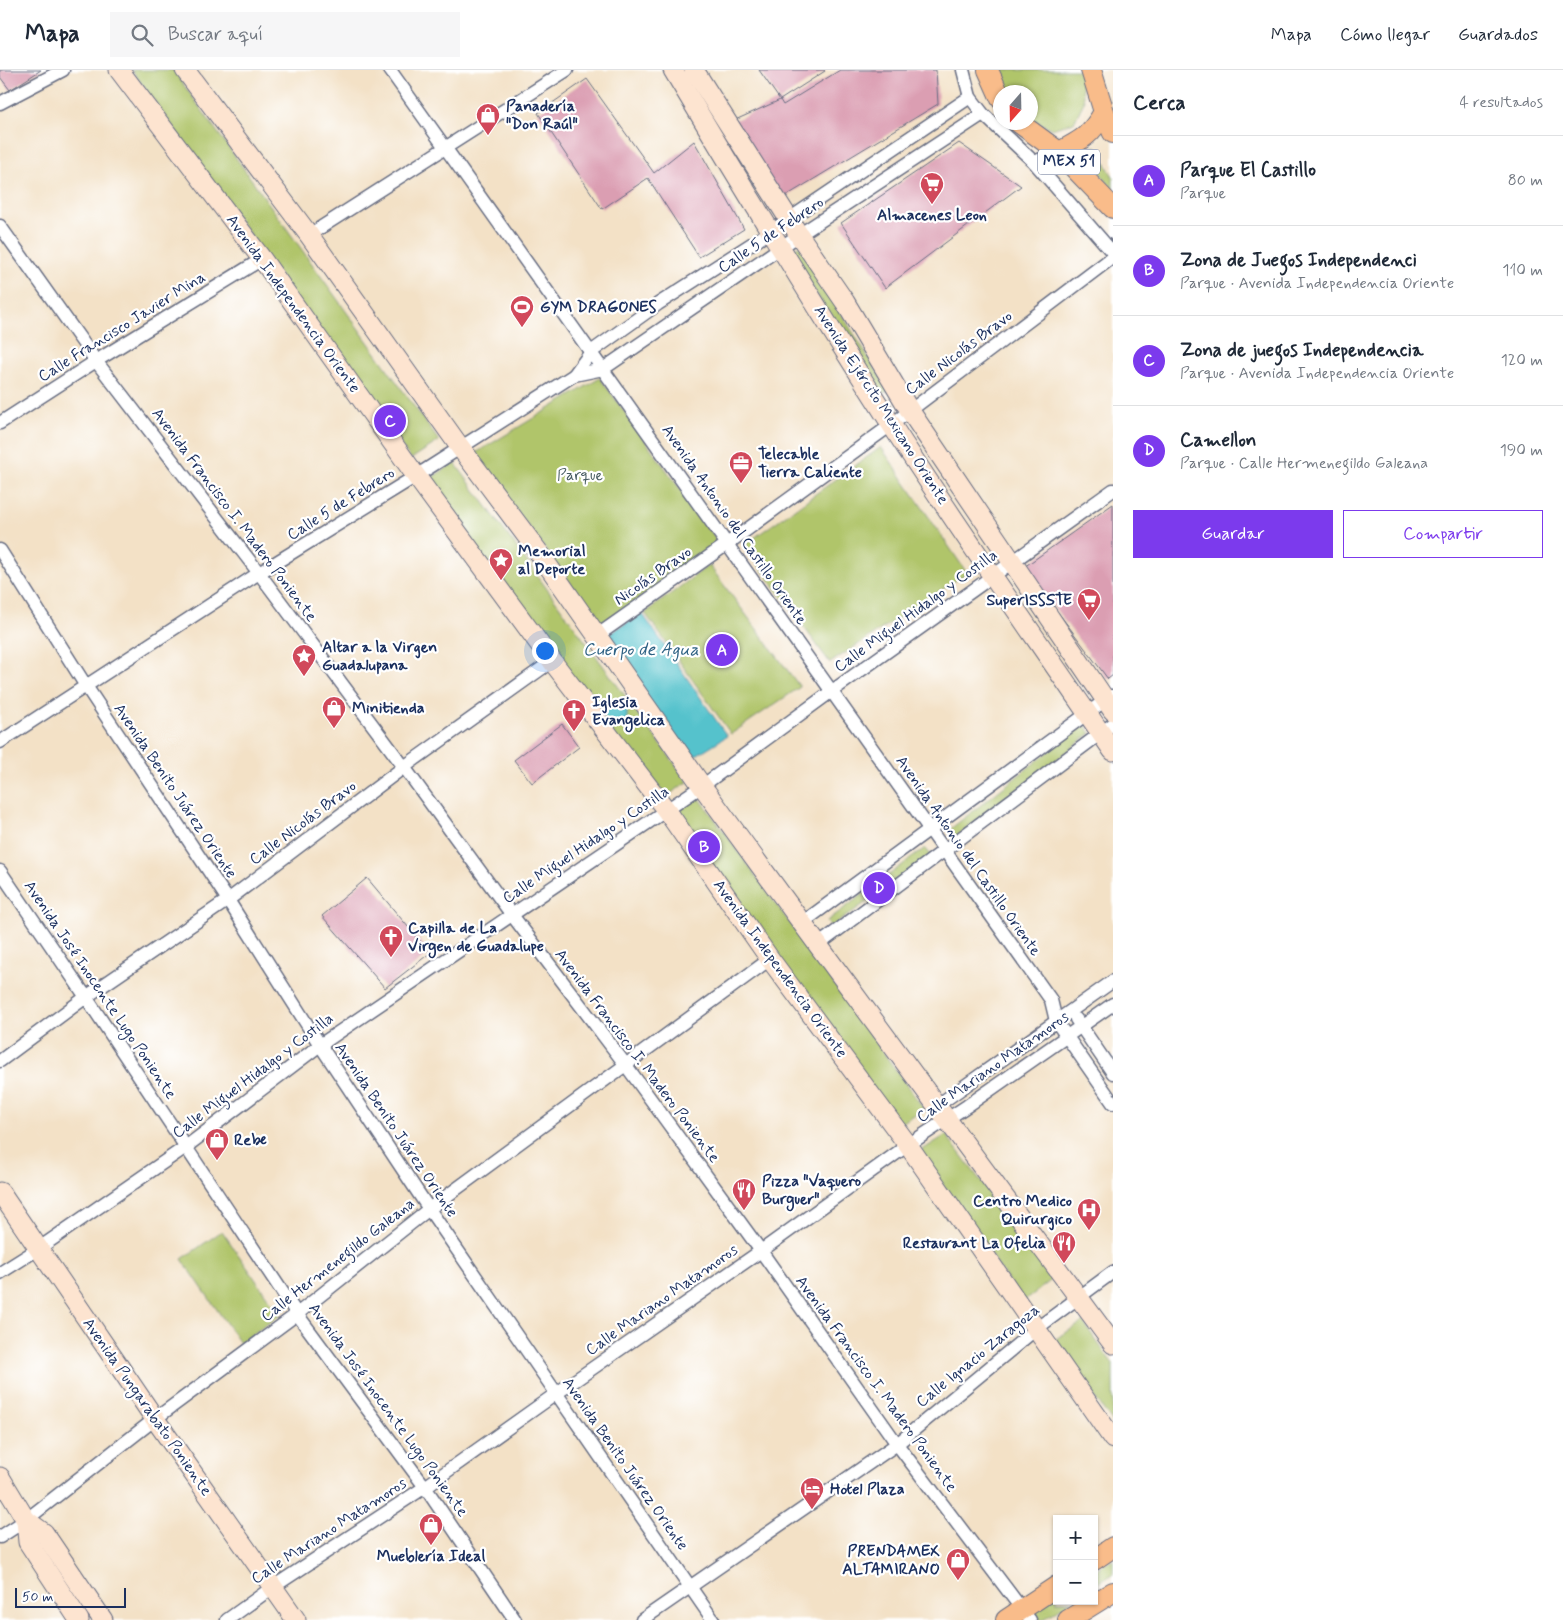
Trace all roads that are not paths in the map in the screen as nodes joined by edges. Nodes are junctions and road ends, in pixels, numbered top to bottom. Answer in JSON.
{"nodes":[{"id":1,"x":63,"y":70,"type":"edge"},
{"id":2,"x":120,"y":70,"type":"edge"},
{"id":3,"x":185,"y":70,"type":"edge"},
{"id":4,"x":390,"y":70,"type":"edge"},
{"id":5,"x":567,"y":70,"type":"edge"},
{"id":6,"x":673,"y":70,"type":"edge"},
{"id":7,"x":694,"y":70,"type":"edge"},
{"id":8,"x":963,"y":70,"type":"edge"},
{"id":9,"x":988,"y":70,"type":"edge"},
{"id":10,"x":1091,"y":70,"type":"edge"},
{"id":11,"x":994,"y":85,"type":"edge"},
{"id":12,"x":970,"y":97,"type":"junction"},
{"id":13,"x":0,"y":104,"type":"edge"},
{"id":14,"x":1104,"y":112,"type":"junction"},
{"id":15,"x":983,"y":114,"type":"junction"},
{"id":16,"x":1029,"y":130,"type":"edge"},
{"id":17,"x":1113,"y":133,"type":"edge"},
{"id":18,"x":909,"y":139,"type":"junction"},
{"id":19,"x":445,"y":148,"type":"junction"},
{"id":20,"x":1059,"y":152,"type":"junction"},
{"id":21,"x":919,"y":157,"type":"junction"},
{"id":22,"x":751,"y":160,"type":"junction"},
{"id":23,"x":1034,"y":162,"type":"junction"},
{"id":24,"x":734,"y":171,"type":"junction"},
{"id":25,"x":1113,"y":208,"type":"edge"},
{"id":26,"x":0,"y":226,"type":"edge"},
{"id":27,"x":794,"y":227,"type":"junction"},
{"id":28,"x":770,"y":232,"type":"junction"},
{"id":29,"x":309,"y":236,"type":"junction"},
{"id":30,"x":780,"y":249,"type":"junction"},
{"id":31,"x":1113,"y":253,"type":"edge"},
{"id":32,"x":1113,"y":257,"type":"edge"},
{"id":33,"x":262,"y":259,"type":"junction"},
{"id":34,"x":591,"y":352,"type":"junction"},
{"id":35,"x":96,"y":361,"type":"junction"},
{"id":36,"x":603,"y":369,"type":"junction"},
{"id":37,"x":574,"y":375,"type":"junction"},
{"id":38,"x":910,"y":411,"type":"junction"},
{"id":39,"x":0,"y":423,"type":"edge"},
{"id":40,"x":892,"y":425,"type":"junction"},
{"id":41,"x":460,"y":447,"type":"junction"},
{"id":42,"x":416,"y":476,"type":"junction"},
{"id":43,"x":1113,"y":490,"type":"edge"},
{"id":44,"x":727,"y":544,"type":"junction"},
{"id":45,"x":0,"y":550,"type":"edge"},
{"id":46,"x":1012,"y":562,"type":"junction"},
{"id":47,"x":259,"y":573,"type":"junction"},
{"id":48,"x":992,"y":576,"type":"junction"},
{"id":49,"x":598,"y":635,"type":"junction"},
{"id":50,"x":552,"y":661,"type":"junction"},
{"id":51,"x":86,"y":686,"type":"junction"},
{"id":52,"x":832,"y":691,"type":"junction"},
{"id":53,"x":1111,"y":702,"type":"edge"},
{"id":54,"x":1088,"y":713,"type":"junction"},
{"id":55,"x":1107,"y":728,"type":"edge"},
{"id":56,"x":0,"y":742,"type":"edge"},
{"id":57,"x":1113,"y":751,"type":"edge"},
{"id":58,"x":404,"y":767,"type":"junction"},
{"id":59,"x":702,"y":786,"type":"junction"},
{"id":60,"x":667,"y":811,"type":"junction"},
{"id":61,"x":930,"y":829,"type":"junction"},
{"id":62,"x":944,"y":850,"type":"junction"},
{"id":63,"x":0,"y":871,"type":"edge"},
{"id":64,"x":228,"y":900,"type":"junction"},
{"id":65,"x":512,"y":915,"type":"junction"},
{"id":66,"x":802,"y":923,"type":"junction"},
{"id":67,"x":818,"y":946,"type":"junction"},
{"id":68,"x":770,"y":959,"type":"junction"},
{"id":69,"x":1113,"y":981,"type":"edge"},
{"id":70,"x":86,"y":997,"type":"junction"},
{"id":71,"x":1051,"y":1000,"type":"junction"},
{"id":72,"x":1113,"y":1004,"type":"edge"},
{"id":73,"x":1070,"y":1011,"type":"junction"},
{"id":74,"x":1056,"y":1021,"type":"junction"},
{"id":75,"x":1081,"y":1026,"type":"junction"},
{"id":76,"x":1066,"y":1036,"type":"junction"},
{"id":77,"x":320,"y":1045,"type":"junction"},
{"id":78,"x":0,"y":1061,"type":"edge"},
{"id":79,"x":625,"y":1064,"type":"junction"},
{"id":80,"x":1113,"y":1073,"type":"edge"},
{"id":81,"x":1113,"y":1103,"type":"edge"},
{"id":82,"x":943,"y":1112,"type":"junction"},
{"id":83,"x":908,"y":1145,"type":"junction"},
{"id":84,"x":187,"y":1146,"type":"junction"},
{"id":85,"x":0,"y":1192,"type":"edge"},
{"id":86,"x":429,"y":1209,"type":"junction"},
{"id":87,"x":38,"y":1249,"type":"junction"},
{"id":88,"x":761,"y":1251,"type":"junction"},
{"id":89,"x":1113,"y":1272,"type":"edge"},
{"id":90,"x":0,"y":1273,"type":"edge"},
{"id":91,"x":1079,"y":1297,"type":"junction"},
{"id":92,"x":298,"y":1314,"type":"junction"},
{"id":93,"x":1036,"y":1329,"type":"junction"},
{"id":94,"x":1113,"y":1344,"type":"edge"},
{"id":95,"x":557,"y":1393,"type":"junction"},
{"id":96,"x":155,"y":1419,"type":"junction"},
{"id":97,"x":1113,"y":1439,"type":"edge"},
{"id":98,"x":897,"y":1444,"type":"junction"},
{"id":99,"x":0,"y":1477,"type":"edge"},
{"id":100,"x":425,"y":1487,"type":"junction"},
{"id":101,"x":26,"y":1520,"type":"junction"},
{"id":102,"x":0,"y":1537,"type":"edge"},
{"id":103,"x":1113,"y":1547,"type":"edge"},
{"id":104,"x":1098,"y":1557,"type":"edge"},
{"id":105,"x":690,"y":1586,"type":"junction"},
{"id":106,"x":273,"y":1587,"type":"junction"},
{"id":107,"x":1053,"y":1589,"type":"edge"},
{"id":108,"x":1113,"y":1592,"type":"edge"},
{"id":109,"x":1019,"y":1616,"type":"edge"},
{"id":110,"x":79,"y":1620,"type":"edge"},
{"id":111,"x":103,"y":1620,"type":"edge"},
{"id":112,"x":227,"y":1620,"type":"edge"},
{"id":113,"x":296,"y":1620,"type":"edge"},
{"id":114,"x":515,"y":1620,"type":"edge"},
{"id":115,"x":642,"y":1620,"type":"edge"},
{"id":116,"x":713,"y":1620,"type":"edge"},
{"id":117,"x":1068,"y":1620,"type":"edge"}],
"edges":[{"from":1,"to":13,"type":"street"},
{"from":2,"to":33,"type":"street","name":"Avenida Independencia Oriente"},
{"from":3,"to":29,"type":"street"},
{"from":4,"to":19,"type":"street","name":"Avenida Antonio del Castillo Oriente"},
{"from":5,"to":19,"type":"street"},
{"from":6,"to":24,"type":"street","name":"Avenida Ejército Mexicano Oriente"},
{"from":7,"to":22,"type":"street","name":"Avenida Ejército Mexicano Oriente"},
{"from":8,"to":12,"type":"street"},
{"from":9,"to":11,"type":"main road"},
{"from":10,"to":14,"type":"main road","number":"MEX 51"},
{"from":12,"to":15,"type":"street"},
{"from":12,"to":18,"type":"street","name":"Calle 5 de Febrero"},
{"from":14,"to":17,"type":"main road","number":"MEX 51"},
{"from":14,"to":20,"type":"main road"},
{"from":15,"to":21,"type":"street","name":"Calle 5 de Febrero"},
{"from":15,"to":23,"type":"street"},
{"from":16,"to":20,"type":"main road","number":"MEX 51"},
{"from":18,"to":21,"type":"street"},
{"from":18,"to":27,"type":"street","name":"Calle 5 de Febrero"},
{"from":19,"to":29,"type":"street"},
{"from":19,"to":34,"type":"street","name":"Avenida Antonio del Castillo Oriente"},
{"from":20,"to":23,"type":"street"},
{"from":20,"to":25,"type":"main road","number":"MEX 51"},
{"from":21,"to":27,"type":"street","name":"Calle 5 de Febrero"},
{"from":22,"to":24,"type":"street"},
{"from":22,"to":27,"type":"street","name":"Avenida Ejército Mexicano Oriente"},
{"from":23,"to":31,"type":"street"},
{"from":24,"to":28,"type":"street","name":"Avenida Ejército Mexicano Oriente"},
{"from":26,"to":35,"type":"street","name":"Avenida Francisco I. Madero Poniente"},
{"from":27,"to":28,"type":"street","name":"Calle 5 de Febrero"},
{"from":27,"to":30,"type":"street","name":"Calle 5 de Febrero"},
{"from":27,"to":38,"type":"street","name":"Avenida Ejército Mexicano Oriente"},
{"from":28,"to":30,"type":"street","name":"Avenida Ejército Mexicano Oriente"},
{"from":28,"to":34,"type":"street","name":"Calle 5 de Febrero"},
{"from":29,"to":41,"type":"street"},
{"from":30,"to":36,"type":"street","name":"Calle 5 de Febrero"},
{"from":30,"to":40,"type":"street","name":"Avenida Ejército Mexicano Oriente"},
{"from":32,"to":38,"type":"street","name":"Calle Nicolás Bravo"},
{"from":33,"to":35,"type":"street","name":"Calle Francisco Javier Mina"},
{"from":33,"to":42,"type":"street","name":"Avenida Independencia Oriente"},
{"from":34,"to":36,"type":"street","name":"Avenida Antonio del Castillo Oriente"},
{"from":34,"to":37,"type":"street","name":"Calle 5 de Febrero"},
{"from":35,"to":39,"type":"street","name":"Calle Francisco Javier Mina"},
{"from":35,"to":47,"type":"street","name":"Avenida Francisco I. Madero Poniente"},
{"from":36,"to":37,"type":"street","name":"Calle 5 de Febrero"},
{"from":36,"to":44,"type":"street","name":"Avenida Antonio del Castillo Oriente"},
{"from":37,"to":41,"type":"street","name":"Calle 5 de Febrero"},
{"from":38,"to":40,"type":"street","name":"Calle Nicolás Bravo"},
{"from":38,"to":46,"type":"street","name":"Avenida Ejército Mexicano Oriente"},
{"from":40,"to":44,"type":"street","name":"Calle Nicolás Bravo"},
{"from":40,"to":48,"type":"street","name":"Avenida Ejército Mexicano Oriente"},
{"from":41,"to":42,"type":"street","name":"Calle 5 de Febrero"},
{"from":41,"to":49,"type":"street"},
{"from":42,"to":47,"type":"street","name":"Calle 5 de Febrero"},
{"from":42,"to":50,"type":"street","name":"Avenida Independencia Oriente"},
{"from":43,"to":46,"type":"street","name":"Calle Miguel Hidalgo y Costilla"},
{"from":44,"to":49,"type":"street","name":"Nicolás Bravo"},
{"from":44,"to":52,"type":"street","name":"Avenida Antonio del Castillo Oriente"},
{"from":45,"to":51,"type":"street","name":"Avenida Benito Juárez Oriente"},
{"from":46,"to":48,"type":"street","name":"Calle Miguel Hidalgo y Costilla"},
{"from":46,"to":53,"type":"street","name":"Avenida Ejército Mexicano Oriente"},
{"from":47,"to":51,"type":"street","name":"Calle 5 de Febrero"},
{"from":47,"to":58,"type":"street","name":"Avenida Francisco I. Madero Poniente"},
{"from":48,"to":52,"type":"street","name":"Calle Miguel Hidalgo y Costilla"},
{"from":48,"to":54,"type":"street","name":"Avenida Ejército Mexicano Oriente"},
{"from":49,"to":59,"type":"street"},
{"from":50,"to":58,"type":"street","name":"Calle Nicolás Bravo"},
{"from":50,"to":60,"type":"street","name":"Avenida Independencia Oriente"},
{"from":51,"to":56,"type":"street","name":"Calle 5 de Febrero"},
{"from":51,"to":64,"type":"street","name":"Avenida Benito Juárez Oriente"},
{"from":52,"to":59,"type":"street","name":"Calle Miguel Hidalgo y Costilla"},
{"from":52,"to":61,"type":"street","name":"Avenida Antonio del Castillo Oriente"},
{"from":53,"to":54,"type":"street"},
{"from":54,"to":55,"type":"street","name":"Avenida Ejército Mexicano Oriente"},
{"from":54,"to":61,"type":"street"},
{"from":55,"to":57,"type":"street","name":"Avenida Ejército Mexicano Oriente"},
{"from":55,"to":62,"type":"street"},
{"from":58,"to":64,"type":"street","name":"Calle Nicolás Bravo"},
{"from":58,"to":65,"type":"street","name":"Avenida Francisco I. Madero Poniente"},
{"from":59,"to":60,"type":"street","name":"Calle Miguel Hidalgo y Costilla"},
{"from":59,"to":66,"type":"street"},
{"from":60,"to":65,"type":"street","name":"Calle Miguel Hidalgo y Costilla"},
{"from":60,"to":68,"type":"street","name":"Avenida Independencia Oriente"},
{"from":61,"to":62,"type":"street","name":"Avenida Antonio del Castillo Oriente"},
{"from":61,"to":66,"type":"street"},
{"from":62,"to":67,"type":"street"},
{"from":62,"to":71,"type":"street","name":"Avenida Antonio del Castillo Oriente"},
{"from":63,"to":70,"type":"street","name":"Avenida José Inocente Lugo Poniente"},
{"from":64,"to":70,"type":"street","name":"Calle Nicolás Bravo"},
{"from":64,"to":77,"type":"street","name":"Avenida Benito Juárez Oriente"},
{"from":65,"to":77,"type":"street","name":"Calle Miguel Hidalgo y Costilla"},
{"from":65,"to":79,"type":"street","name":"Avenida Francisco I. Madero Poniente"},
{"from":66,"to":67,"type":"street"},
{"from":67,"to":82,"type":"street"},
{"from":68,"to":79,"type":"street","name":"Calle Hermenegildo Galeana"},
{"from":68,"to":83,"type":"street","name":"Avenida Independencia Oriente"},
{"from":69,"to":73,"type":"street","name":"Calle Mariano Matamoros"},
{"from":70,"to":78,"type":"street","name":"Calle Nicolás Bravo"},
{"from":70,"to":84,"type":"street","name":"Avenida José Inocente Lugo Poniente"},
{"from":71,"to":73,"type":"street","name":"Avenida Antonio del Castillo Oriente"},
{"from":71,"to":74,"type":"street","name":"Avenida Antonio del Castillo Oriente"},
{"from":72,"to":75,"type":"street","name":"Calle Mariano Matamoros"},
{"from":73,"to":74,"type":"street","name":"Calle Mariano Matamoros"},
{"from":73,"to":75,"type":"street","name":"Avenida Antonio del Castillo Oriente"},
{"from":74,"to":76,"type":"street","name":"Avenida Antonio del Castillo Oriente"},
{"from":74,"to":82,"type":"street","name":"Calle Mariano Matamoros"},
{"from":75,"to":76,"type":"street","name":"Calle Mariano Matamoros"},
{"from":75,"to":80,"type":"street","name":"Avenida Antonio del Castillo Oriente"},
{"from":76,"to":81,"type":"street","name":"Avenida Antonio del Castillo Oriente"},
{"from":76,"to":82,"type":"street","name":"Calle Mariano Matamoros"},
{"from":77,"to":84,"type":"street","name":"Calle Miguel Hidalgo y Costilla"},
{"from":77,"to":86,"type":"street","name":"Avenida Benito Juárez Oriente"},
{"from":79,"to":86,"type":"street","name":"Calle Hermenegildo Galeana"},
{"from":79,"to":88,"type":"street","name":"Avenida Francisco I. Madero Poniente"},
{"from":82,"to":83,"type":"street","name":"Calle Mariano Matamoros"},
{"from":82,"to":91,"type":"street"},
{"from":83,"to":88,"type":"street","name":"Calle Mariano Matamoros"},
{"from":83,"to":93,"type":"street","name":"Avenida Independencia Oriente"},
{"from":84,"to":87,"type":"street","name":"Calle Miguel Hidalgo y Costilla"},
{"from":84,"to":92,"type":"street","name":"Avenida José Inocente Lugo Poniente"},
{"from":85,"to":87,"type":"street","name":"Avenida Pungarabato Poniente"},
{"from":86,"to":92,"type":"street","name":"Calle Hermenegildo Galeana"},
{"from":86,"to":95,"type":"street","name":"Avenida Benito Juárez Oriente"},
{"from":87,"to":90,"type":"street","name":"Calle Miguel Hidalgo y Costilla"},
{"from":87,"to":96,"type":"street","name":"Avenida Pungarabato Poniente"},
{"from":88,"to":95,"type":"street","name":"Calle Mariano Matamoros"},
{"from":88,"to":98,"type":"street","name":"Avenida Francisco I. Madero Poniente"},
{"from":89,"to":91,"type":"street","name":"Calle Ignacio Zaragoza"},
{"from":91,"to":93,"type":"street","name":"Calle Ignacio Zaragoza"},
{"from":91,"to":94,"type":"street"},
{"from":92,"to":96,"type":"street","name":"Calle Hermenegildo Galeana"},
{"from":92,"to":100,"type":"street","name":"Avenida José Inocente Lugo Poniente"},
{"from":93,"to":97,"type":"street","name":"Avenida Independencia Oriente"},
{"from":93,"to":98,"type":"street","name":"Calle Ignacio Zaragoza"},
{"from":95,"to":100,"type":"street","name":"Calle Mariano Matamoros"},
{"from":95,"to":105,"type":"street","name":"Avenida Benito Juárez Oriente"},
{"from":96,"to":101,"type":"street","name":"Calle Hermenegildo Galeana"},
{"from":96,"to":106,"type":"street","name":"Avenida Pungarabato Poniente"},
{"from":98,"to":105,"type":"street","name":"Calle Ignacio Zaragoza"},
{"from":98,"to":109,"type":"street","name":"Avenida Francisco I. Madero Poniente"},
{"from":99,"to":101,"type":"street"},
{"from":100,"to":106,"type":"street","name":"Calle Mariano Matamoros"},
{"from":100,"to":114,"type":"street","name":"Avenida José Inocente Lugo Poniente"},
{"from":101,"to":102,"type":"street","name":"Calle Hermenegildo Galeana"},
{"from":101,"to":110,"type":"street"},
{"from":101,"to":111,"type":"street"},
{"from":103,"to":104,"type":"main road"},
{"from":105,"to":115,"type":"street","name":"Calle Ignacio Zaragoza"},
{"from":105,"to":116,"type":"street","name":"Avenida Benito Juárez Oriente"},
{"from":106,"to":112,"type":"street","name":"Calle Mariano Matamoros"},
{"from":106,"to":113,"type":"street","name":"Avenida Pungarabato Poniente"},
{"from":107,"to":109,"type":"main road"},
{"from":108,"to":117,"type":"main road"}]}
